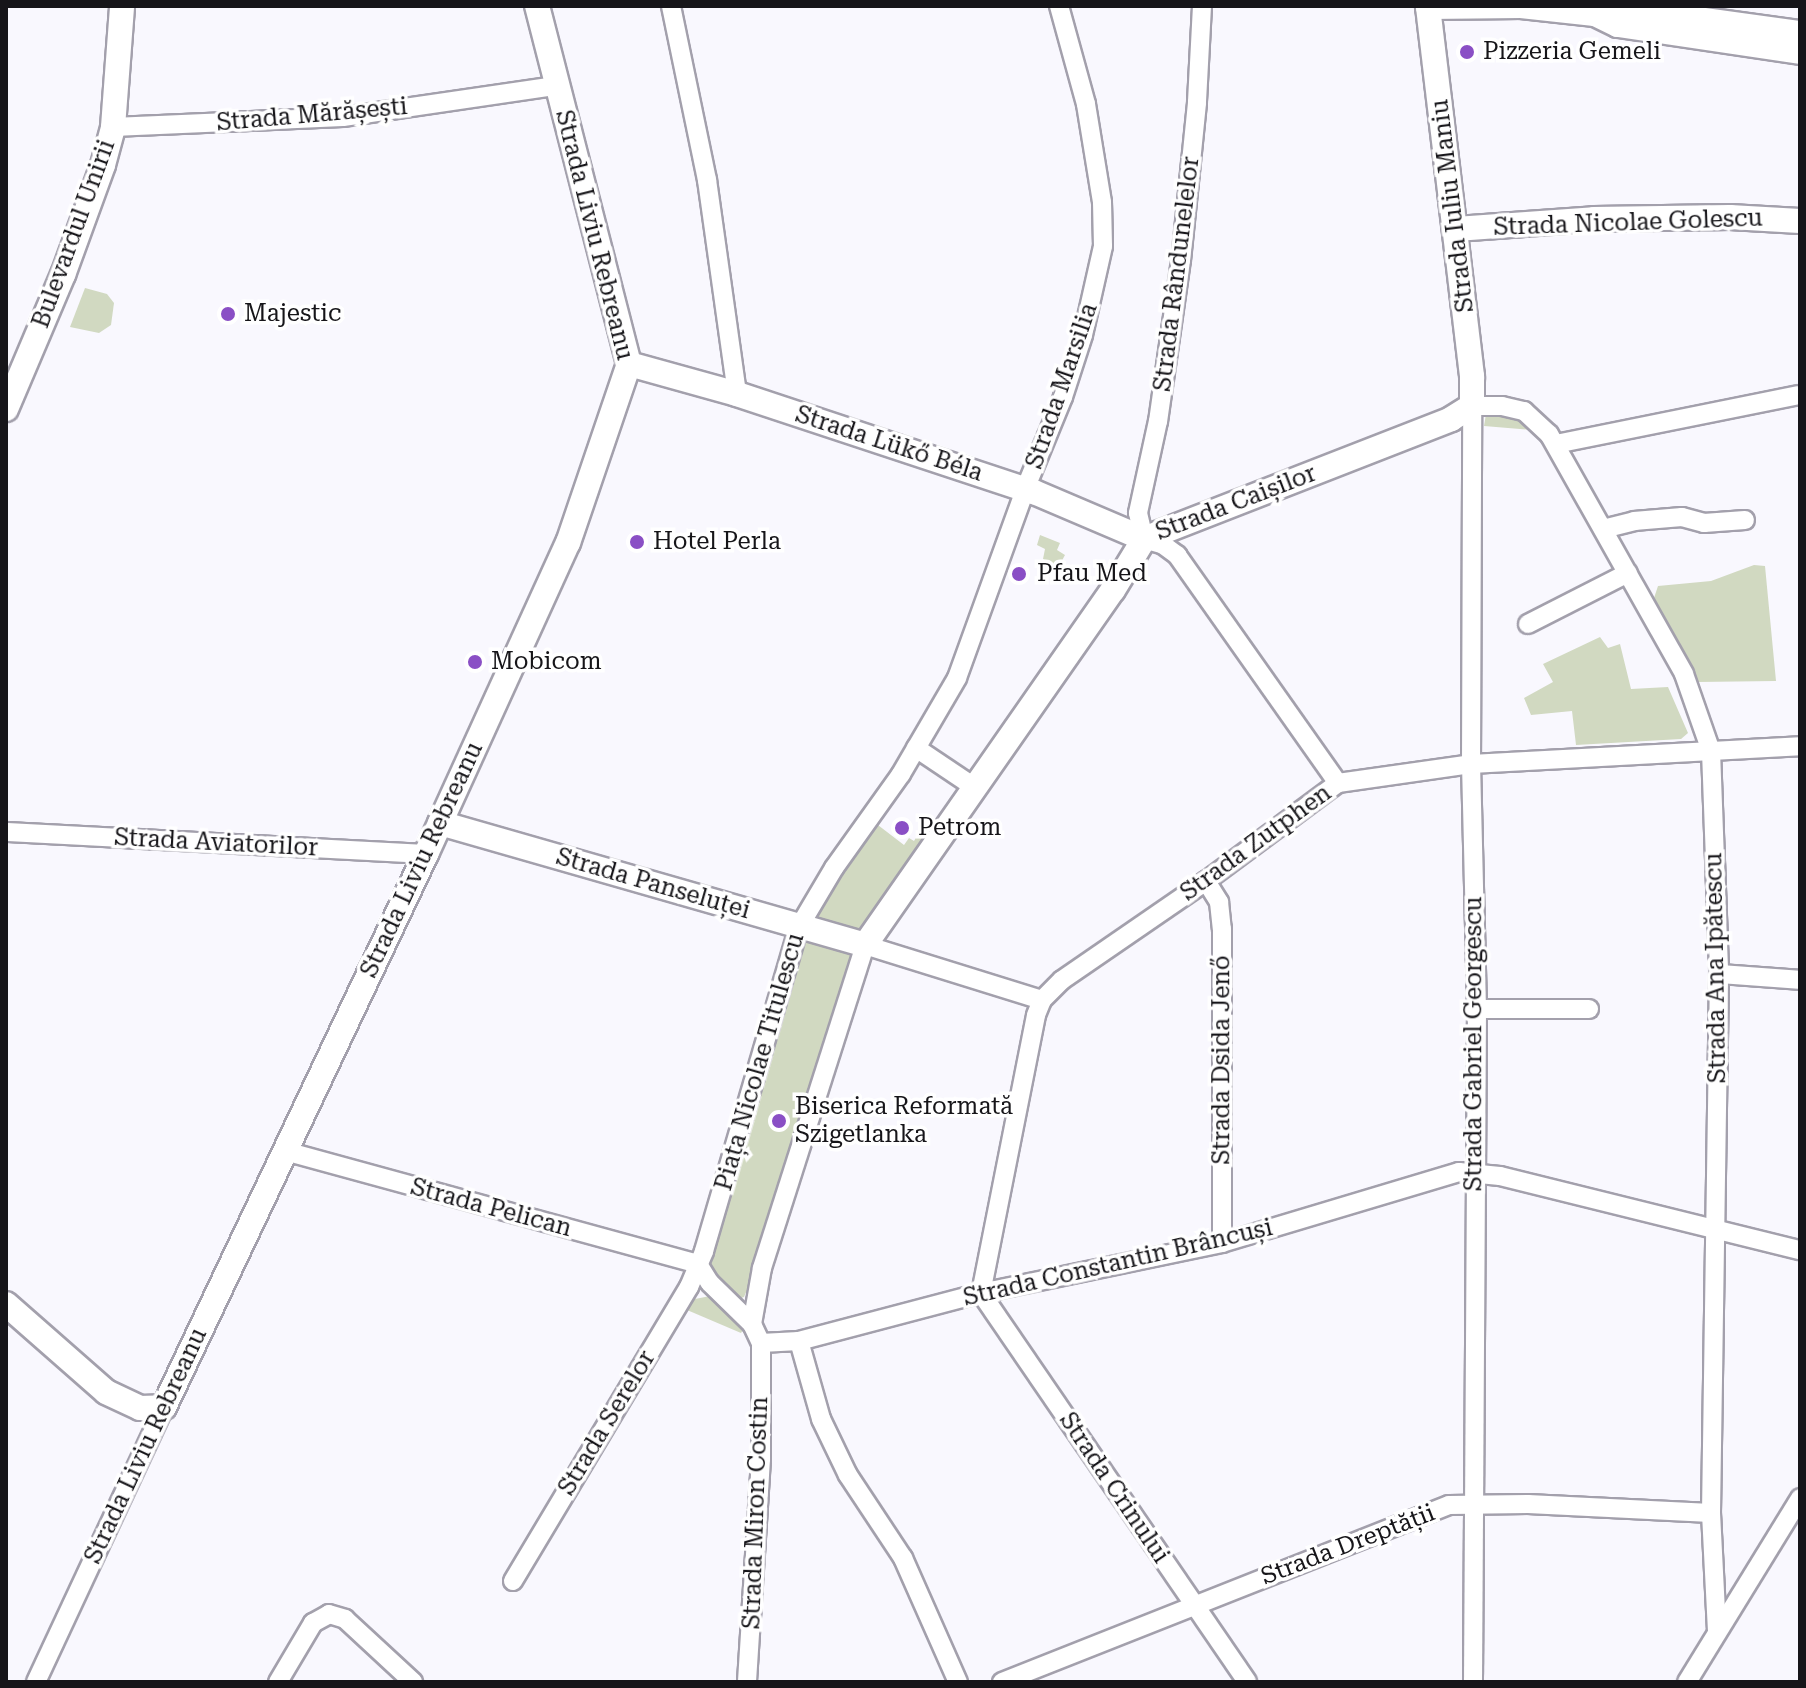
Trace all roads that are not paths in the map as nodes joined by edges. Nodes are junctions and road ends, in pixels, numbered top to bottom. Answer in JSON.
{"nodes":[{"id":1,"x":122,"y":6,"type":"edge"},
{"id":2,"x":537,"y":6,"type":"edge"},
{"id":3,"x":671,"y":6,"type":"edge"},
{"id":4,"x":1059,"y":6,"type":"edge"},
{"id":5,"x":1202,"y":6,"type":"edge"},
{"id":6,"x":1428,"y":6,"type":"edge"},
{"id":7,"x":1590,"y":11,"type":"edge"},
{"id":8,"x":1800,"y":33,"type":"edge"},
{"id":9,"x":1800,"y":52,"type":"edge"},
{"id":10,"x":556,"y":86,"type":"junction"},
{"id":11,"x":113,"y":127,"type":"junction"},
{"id":12,"x":1800,"y":221,"type":"edge"},
{"id":13,"x":1456,"y":229,"type":"junction"},
{"id":14,"x":629,"y":364,"type":"junction"},
{"id":15,"x":1799,"y":390,"type":"edge"},
{"id":16,"x":737,"y":394,"type":"junction"},
{"id":17,"x":1472,"y":406,"type":"junction"},
{"id":18,"x":6,"y":409,"type":"edge"},
{"id":19,"x":1556,"y":444,"type":"junction"},
{"id":20,"x":1025,"y":489,"type":"junction"},
{"id":21,"x":1745,"y":520,"type":"dead end"},
{"id":22,"x":1603,"y":529,"type":"junction"},
{"id":23,"x":1144,"y":539,"type":"junction"},
{"id":24,"x":1628,"y":573,"type":"junction"},
{"id":25,"x":1528,"y":624,"type":"dead end"},
{"id":26,"x":1800,"y":746,"type":"edge"},
{"id":27,"x":916,"y":748,"type":"junction"},
{"id":28,"x":1711,"y":751,"type":"junction"},
{"id":29,"x":1471,"y":764,"type":"junction"},
{"id":30,"x":1338,"y":783,"type":"junction"},
{"id":31,"x":974,"y":787,"type":"junction"},
{"id":32,"x":440,"y":823,"type":"junction"},
{"id":33,"x":6,"y":832,"type":"edge"},
{"id":34,"x":426,"y":854,"type":"junction"},
{"id":35,"x":1206,"y":881,"type":"junction"},
{"id":36,"x":799,"y":927,"type":"junction"},
{"id":37,"x":865,"y":945,"type":"junction"},
{"id":38,"x":1719,"y":974,"type":"junction"},
{"id":39,"x":1800,"y":980,"type":"edge"},
{"id":40,"x":1042,"y":1000,"type":"junction"},
{"id":41,"x":1477,"y":1009,"type":"junction"},
{"id":42,"x":1589,"y":1009,"type":"dead end"},
{"id":43,"x":285,"y":1151,"type":"junction"},
{"id":44,"x":1474,"y":1172,"type":"junction"},
{"id":45,"x":1716,"y":1230,"type":"junction"},
{"id":46,"x":1222,"y":1243,"type":"junction"},
{"id":47,"x":1800,"y":1250,"type":"edge"},
{"id":48,"x":698,"y":1264,"type":"junction"},
{"id":49,"x":981,"y":1293,"type":"junction"},
{"id":50,"x":6,"y":1304,"type":"edge"},
{"id":51,"x":752,"y":1324,"type":"junction"},
{"id":52,"x":799,"y":1341,"type":"junction"},
{"id":53,"x":761,"y":1343,"type":"junction"},
{"id":54,"x":164,"y":1407,"type":"junction"},
{"id":55,"x":1800,"y":1498,"type":"edge"},
{"id":56,"x":1473,"y":1502,"type":"junction"},
{"id":57,"x":1711,"y":1513,"type":"junction"},
{"id":58,"x":513,"y":1581,"type":"dead end"},
{"id":59,"x":1193,"y":1605,"type":"junction"},
{"id":60,"x":1717,"y":1630,"type":"junction"},
{"id":61,"x":36,"y":1682,"type":"edge"},
{"id":62,"x":278,"y":1682,"type":"edge"},
{"id":63,"x":413,"y":1682,"type":"edge"},
{"id":64,"x":747,"y":1682,"type":"edge"},
{"id":65,"x":958,"y":1682,"type":"edge"},
{"id":66,"x":1002,"y":1682,"type":"edge"},
{"id":67,"x":1247,"y":1682,"type":"edge"},
{"id":68,"x":1473,"y":1682,"type":"edge"},
{"id":69,"x":1687,"y":1682,"type":"edge"}],
"edges":[{"from":1,"to":11,"type":"main road","name":"Bulevardul Unirii"},
{"from":2,"to":10,"type":"main road","name":"Strada Liviu Rebreanu"},
{"from":3,"to":16,"type":"street"},
{"from":4,"to":20,"type":"street","name":"Strada Marsilia"},
{"from":5,"to":23,"type":"street","name":"Strada Rândunelelor"},
{"from":6,"to":7,"type":"main road"},
{"from":6,"to":13,"type":"main road","name":"Strada Iuliu Maniu"},
{"from":7,"to":8,"type":"main road"},
{"from":7,"to":9,"type":"main road"},
{"from":10,"to":11,"type":"street","name":"Strada Mărășești"},
{"from":10,"to":14,"type":"main road","name":"Strada Liviu Rebreanu"},
{"from":11,"to":18,"type":"main road","name":"Bulevardul Unirii"},
{"from":12,"to":13,"type":"main road","name":"Strada Nicolae Golescu"},
{"from":13,"to":17,"type":"main road","name":"Strada Iuliu Maniu"},
{"from":14,"to":16,"type":"main road","name":"Strada Lükő Béla"},
{"from":14,"to":32,"type":"main road","name":"Strada Liviu Rebreanu"},
{"from":15,"to":19,"type":"street"},
{"from":16,"to":20,"type":"main road","name":"Strada Lükő Béla"},
{"from":17,"to":19,"type":"street","name":"Strada Ana Ipătescu"},
{"from":17,"to":23,"type":"main road","name":"Strada Caișilor"},
{"from":17,"to":29,"type":"street","name":"Strada Gabriel Georgescu"},
{"from":19,"to":22,"type":"street","name":"Strada Ana Ipătescu"},
{"from":20,"to":23,"type":"main road","name":"Strada Lükő Béla"},
{"from":20,"to":27,"type":"street","name":"Strada Marsilia"},
{"from":21,"to":22,"type":"street"},
{"from":22,"to":24,"type":"street","name":"Strada Ana Ipătescu"},
{"from":23,"to":30,"type":"street"},
{"from":23,"to":31,"type":"main road","name":"Strada Caișilor"},
{"from":24,"to":25,"type":"street"},
{"from":24,"to":28,"type":"street","name":"Strada Ana Ipătescu"},
{"from":26,"to":28,"type":"street","name":"Strada Zutphen"},
{"from":27,"to":31,"type":"street"},
{"from":27,"to":36,"type":"street","name":"Piața Nicolae Titulescu"},
{"from":28,"to":29,"type":"street","name":"Strada Zutphen"},
{"from":28,"to":38,"type":"street","name":"Strada Ana Ipătescu"},
{"from":29,"to":30,"type":"street","name":"Strada Zutphen"},
{"from":29,"to":41,"type":"street","name":"Strada Gabriel Georgescu"},
{"from":30,"to":35,"type":"street","name":"Strada Zutphen"},
{"from":31,"to":37,"type":"main road"},
{"from":32,"to":34,"type":"main road","name":"Strada Liviu Rebreanu"},
{"from":32,"to":36,"type":"main road","name":"Strada Panseluței"},
{"from":33,"to":34,"type":"street","name":"Strada Aviatorilor"},
{"from":34,"to":43,"type":"main road","name":"Strada Liviu Rebreanu"},
{"from":35,"to":40,"type":"street","name":"Strada Zutphen"},
{"from":35,"to":46,"type":"street","name":"Strada Dsida Jenő"},
{"from":36,"to":37,"type":"main road","name":"Strada Panseluței"},
{"from":36,"to":48,"type":"street","name":"Piața Nicolae Titulescu"},
{"from":37,"to":40,"type":"street"},
{"from":37,"to":51,"type":"street"},
{"from":38,"to":39,"type":"street"},
{"from":38,"to":45,"type":"street","name":"Strada Ana Ipătescu"},
{"from":40,"to":49,"type":"street"},
{"from":41,"to":42,"type":"street"},
{"from":41,"to":44,"type":"street","name":"Strada Gabriel Georgescu"},
{"from":43,"to":48,"type":"street","name":"Strada Pelican"},
{"from":43,"to":54,"type":"main road","name":"Strada Liviu Rebreanu"},
{"from":44,"to":45,"type":"street","name":"Strada Constantin Brâncuși"},
{"from":44,"to":46,"type":"street","name":"Strada Constantin Brâncuși"},
{"from":44,"to":56,"type":"street","name":"Strada Gabriel Georgescu"},
{"from":45,"to":47,"type":"street","name":"Strada Constantin Brâncuși"},
{"from":45,"to":57,"type":"street","name":"Strada Ana Ipătescu"},
{"from":46,"to":49,"type":"street","name":"Strada Constantin Brâncuși"},
{"from":48,"to":51,"type":"street"},
{"from":48,"to":58,"type":"street","name":"Strada Serelor"},
{"from":49,"to":52,"type":"street","name":"Strada Constantin Brâncuși"},
{"from":49,"to":59,"type":"street","name":"Strada Crinului"},
{"from":50,"to":54,"type":"main road"},
{"from":51,"to":53,"type":"street"},
{"from":52,"to":53,"type":"street","name":"Strada Constantin Brâncuși"},
{"from":52,"to":65,"type":"street"},
{"from":53,"to":64,"type":"street","name":"Strada Miron Costin"},
{"from":54,"to":61,"type":"street","name":"Strada Liviu Rebreanu"},
{"from":55,"to":60,"type":"street"},
{"from":56,"to":57,"type":"street","name":"Strada Dreptății"},
{"from":56,"to":59,"type":"street","name":"Strada Dreptății"},
{"from":56,"to":68,"type":"street","name":"Strada Gabriel Georgescu"},
{"from":57,"to":60,"type":"street","name":"Strada Ana Ipătescu"},
{"from":59,"to":66,"type":"street","name":"Strada Dreptății"},
{"from":59,"to":67,"type":"street","name":"Strada Crinului"},
{"from":60,"to":69,"type":"street"},
{"from":62,"to":63,"type":"street"}]}
